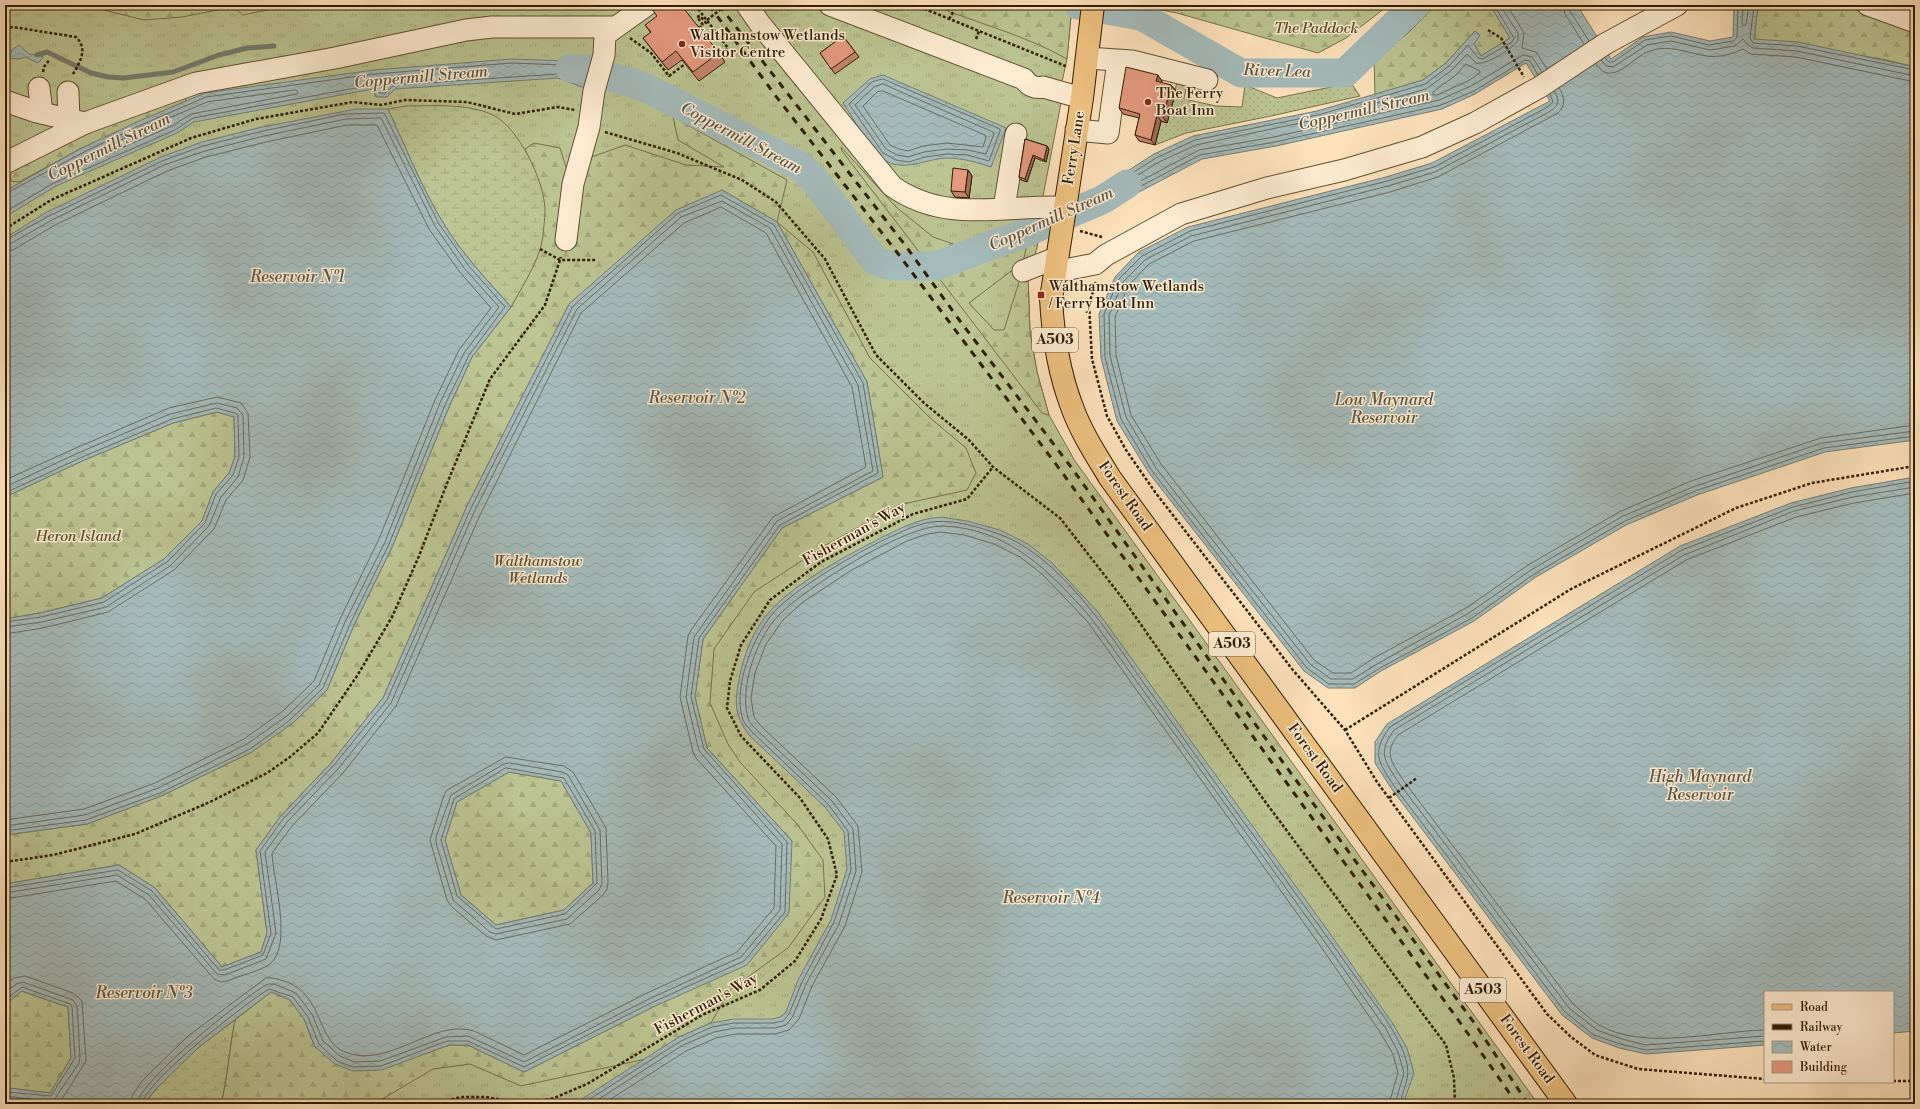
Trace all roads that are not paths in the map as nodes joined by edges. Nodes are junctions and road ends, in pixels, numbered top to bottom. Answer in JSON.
{"nodes":[{"id":1,"x":647,"y":5,"type":"edge"},
{"id":2,"x":747,"y":5,"type":"edge"},
{"id":3,"x":830,"y":5,"type":"edge"},
{"id":4,"x":1093,"y":5,"type":"edge"},
{"id":5,"x":1677,"y":5,"type":"edge"},
{"id":6,"x":1868,"y":5,"type":"edge"},
{"id":7,"x":1915,"y":22,"type":"edge"},
{"id":8,"x":613,"y":28,"type":"junction"},
{"id":9,"x":1087,"y":58,"type":"junction"},
{"id":10,"x":1118,"y":61,"type":"junction"},
{"id":11,"x":1207,"y":80,"type":"dead end"},
{"id":12,"x":39,"y":88,"type":"dead end"},
{"id":13,"x":68,"y":92,"type":"dead end"},
{"id":14,"x":1082,"y":98,"type":"junction"},
{"id":15,"x":5,"y":101,"type":"edge"},
{"id":16,"x":42,"y":113,"type":"junction"},
{"id":17,"x":77,"y":121,"type":"junction"},
{"id":18,"x":1076,"y":130,"type":"junction"},
{"id":19,"x":1016,"y":134,"type":"dead end"},
{"id":20,"x":5,"y":163,"type":"edge"},
{"id":21,"x":1058,"y":201,"type":"junction"},
{"id":22,"x":1004,"y":208,"type":"junction"},
{"id":23,"x":566,"y":240,"type":"dead end"},
{"id":24,"x":1055,"y":265,"type":"junction"},
{"id":25,"x":1023,"y":271,"type":"dead end"},
{"id":26,"x":1072,"y":407,"type":"joint"},
{"id":27,"x":1566,"y":1104,"type":"edge"}],
"edges":[{"from":1,"to":8,"type":"lane"},
{"from":2,"to":22,"type":"lane"},
{"from":3,"to":14,"type":"lane"},
{"from":4,"to":9,"type":"main road","name":"Ferry Lane","number":"A503"},
{"from":5,"to":24,"type":"lane"},
{"from":6,"to":7,"type":"lane"},
{"from":8,"to":17,"type":"lane"},
{"from":8,"to":23,"type":"lane"},
{"from":9,"to":10,"type":"lane"},
{"from":9,"to":14,"type":"main road","name":"Ferry Lane","number":"A503"},
{"from":10,"to":11,"type":"lane"},
{"from":10,"to":18,"type":"lane"},
{"from":12,"to":16,"type":"lane"},
{"from":13,"to":17,"type":"lane"},
{"from":14,"to":18,"type":"main road","name":"Ferry Lane","number":"A503"},
{"from":15,"to":16,"type":"lane"},
{"from":16,"to":17,"type":"lane"},
{"from":17,"to":20,"type":"lane"},
{"from":18,"to":21,"type":"main road","name":"Ferry Lane","number":"A503"},
{"from":19,"to":22,"type":"lane"},
{"from":21,"to":22,"type":"lane"},
{"from":21,"to":24,"type":"main road","name":"Ferry Lane","number":"A503"},
{"from":24,"to":25,"type":"lane"},
{"from":24,"to":26,"type":"main road","name":"Ferry Lane","number":"A503"},
{"from":26,"to":27,"type":"main road","name":"Forest Road","number":"A503"}]}
